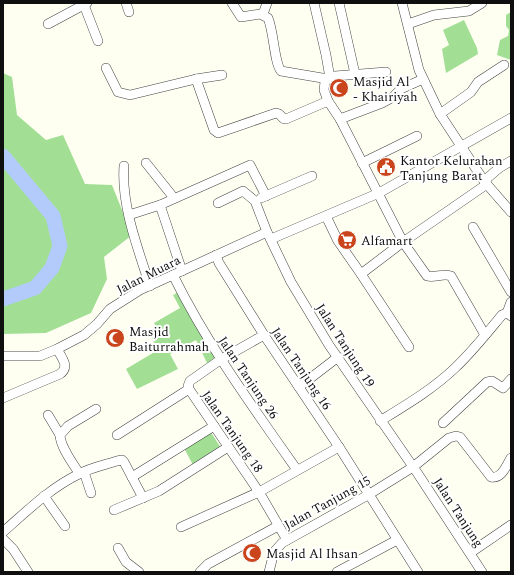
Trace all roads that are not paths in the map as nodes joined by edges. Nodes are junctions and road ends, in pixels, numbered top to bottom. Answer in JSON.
{"nodes":[{"id":1,"x":126,"y":3,"type":"edge"},
{"id":2,"x":232,"y":3,"type":"edge"},
{"id":3,"x":267,"y":3,"type":"edge"},
{"id":4,"x":314,"y":3,"type":"edge"},
{"id":5,"x":339,"y":3,"type":"edge"},
{"id":6,"x":402,"y":3,"type":"edge"},
{"id":7,"x":482,"y":3,"type":"edge"},
{"id":8,"x":85,"y":4,"type":"edge"},
{"id":9,"x":129,"y":12,"type":"dead end"},
{"id":10,"x":263,"y":14,"type":"junction"},
{"id":11,"x":48,"y":24,"type":"dead end"},
{"id":12,"x":408,"y":24,"type":"junction"},
{"id":13,"x":98,"y":41,"type":"dead end"},
{"id":14,"x":504,"y":65,"type":"dead end"},
{"id":15,"x":106,"y":68,"type":"dead end"},
{"id":16,"x":386,"y":72,"type":"dead end"},
{"id":17,"x":355,"y":74,"type":"junction"},
{"id":18,"x":222,"y":75,"type":"dead end"},
{"id":19,"x":196,"y":79,"type":"junction"},
{"id":20,"x":328,"y":79,"type":"junction"},
{"id":21,"x":423,"y":79,"type":"junction"},
{"id":22,"x":328,"y":101,"type":"junction"},
{"id":23,"x":440,"y":114,"type":"junction"},
{"id":24,"x":511,"y":118,"type":"edge"},
{"id":25,"x":340,"y":119,"type":"junction"},
{"id":26,"x":417,"y":136,"type":"dead end"},
{"id":27,"x":462,"y":147,"type":"junction"},
{"id":28,"x":511,"y":161,"type":"edge"},
{"id":29,"x":146,"y":163,"type":"dead end"},
{"id":30,"x":362,"y":163,"type":"junction"},
{"id":31,"x":124,"y":166,"type":"dead end"},
{"id":32,"x":312,"y":176,"type":"dead end"},
{"id":33,"x":486,"y":182,"type":"junction"},
{"id":34,"x":379,"y":193,"type":"junction"},
{"id":35,"x":266,"y":196,"type":"junction"},
{"id":36,"x":174,"y":198,"type":"junction"},
{"id":37,"x":255,"y":201,"type":"junction"},
{"id":38,"x":218,"y":203,"type":"dead end"},
{"id":39,"x":160,"y":205,"type":"junction"},
{"id":40,"x":511,"y":212,"type":"edge"},
{"id":41,"x":129,"y":215,"type":"junction"},
{"id":42,"x":326,"y":216,"type":"junction"},
{"id":43,"x":473,"y":227,"type":"dead end"},
{"id":44,"x":269,"y":235,"type":"junction"},
{"id":45,"x":403,"y":242,"type":"junction"},
{"id":46,"x":216,"y":255,"type":"junction"},
{"id":47,"x":182,"y":271,"type":"junction"},
{"id":48,"x":361,"y":274,"type":"junction"},
{"id":49,"x":172,"y":275,"type":"junction"},
{"id":50,"x":150,"y":286,"type":"junction"},
{"id":51,"x":511,"y":292,"type":"edge"},
{"id":52,"x":511,"y":302,"type":"edge"},
{"id":53,"x":509,"y":315,"type":"edge"},
{"id":54,"x":264,"y":335,"type":"junction"},
{"id":55,"x":485,"y":335,"type":"junction"},
{"id":56,"x":409,"y":347,"type":"dead end"},
{"id":57,"x":57,"y":349,"type":"junction"},
{"id":58,"x":3,"y":356,"type":"edge"},
{"id":59,"x":338,"y":357,"type":"junction"},
{"id":60,"x":219,"y":362,"type":"junction"},
{"id":61,"x":511,"y":379,"type":"edge"},
{"id":62,"x":299,"y":387,"type":"junction"},
{"id":63,"x":189,"y":389,"type":"junction"},
{"id":64,"x":3,"y":398,"type":"edge"},
{"id":65,"x":96,"y":409,"type":"dead end"},
{"id":66,"x":48,"y":415,"type":"dead end"},
{"id":67,"x":380,"y":421,"type":"junction"},
{"id":68,"x":443,"y":423,"type":"dead end"},
{"id":69,"x":214,"y":426,"type":"junction"},
{"id":70,"x":60,"y":435,"type":"junction"},
{"id":71,"x":117,"y":435,"type":"dead end"},
{"id":72,"x":228,"y":447,"type":"junction"},
{"id":73,"x":339,"y":447,"type":"junction"},
{"id":74,"x":511,"y":458,"type":"edge"},
{"id":75,"x":413,"y":467,"type":"junction"},
{"id":76,"x":297,"y":470,"type":"junction"},
{"id":77,"x":81,"y":473,"type":"junction"},
{"id":78,"x":132,"y":477,"type":"junction"},
{"id":79,"x":259,"y":492,"type":"junction"},
{"id":80,"x":91,"y":493,"type":"dead end"},
{"id":81,"x":368,"y":495,"type":"junction"},
{"id":82,"x":44,"y":496,"type":"junction"},
{"id":83,"x":143,"y":498,"type":"junction"},
{"id":84,"x":114,"y":510,"type":"dead end"},
{"id":85,"x":511,"y":525,"type":"edge"},
{"id":86,"x":65,"y":526,"type":"dead end"},
{"id":87,"x":278,"y":526,"type":"junction"},
{"id":88,"x":181,"y":527,"type":"dead end"},
{"id":89,"x":3,"y":532,"type":"edge"},
{"id":90,"x":3,"y":539,"type":"edge"},
{"id":91,"x":287,"y":540,"type":"junction"},
{"id":92,"x":398,"y":540,"type":"junction"},
{"id":93,"x":118,"y":548,"type":"dead end"},
{"id":94,"x":470,"y":553,"type":"junction"},
{"id":95,"x":28,"y":572,"type":"edge"},
{"id":96,"x":139,"y":572,"type":"edge"},
{"id":97,"x":200,"y":572,"type":"edge"},
{"id":98,"x":270,"y":572,"type":"edge"},
{"id":99,"x":337,"y":572,"type":"edge"},
{"id":100,"x":418,"y":572,"type":"edge"},
{"id":101,"x":482,"y":572,"type":"edge"}],
"edges":[{"from":1,"to":9,"type":"street"},
{"from":2,"to":10,"type":"street"},
{"from":3,"to":10,"type":"street"},
{"from":4,"to":20,"type":"street"},
{"from":5,"to":17,"type":"street"},
{"from":6,"to":12,"type":"street"},
{"from":7,"to":12,"type":"street"},
{"from":8,"to":11,"type":"street"},
{"from":8,"to":13,"type":"street"},
{"from":10,"to":20,"type":"street"},
{"from":12,"to":21,"type":"street"},
{"from":14,"to":23,"type":"street"},
{"from":15,"to":19,"type":"street"},
{"from":16,"to":17,"type":"street"},
{"from":17,"to":20,"type":"street"},
{"from":18,"to":19,"type":"street"},
{"from":19,"to":22,"type":"street"},
{"from":20,"to":22,"type":"street"},
{"from":21,"to":23,"type":"street"},
{"from":21,"to":25,"type":"street"},
{"from":22,"to":25,"type":"street"},
{"from":23,"to":27,"type":"street"},
{"from":24,"to":27,"type":"street","name":"Jalan Muara"},
{"from":25,"to":30,"type":"street"},
{"from":26,"to":30,"type":"street"},
{"from":27,"to":33,"type":"street"},
{"from":27,"to":34,"type":"street","name":"Jalan Muara"},
{"from":28,"to":33,"type":"street"},
{"from":29,"to":36,"type":"street"},
{"from":30,"to":34,"type":"street"},
{"from":31,"to":41,"type":"street"},
{"from":32,"to":35,"type":"street"},
{"from":33,"to":40,"type":"street"},
{"from":33,"to":45,"type":"street"},
{"from":34,"to":42,"type":"street","name":"Jalan Muara"},
{"from":34,"to":45,"type":"street"},
{"from":35,"to":36,"type":"street"},
{"from":35,"to":37,"type":"street"},
{"from":36,"to":39,"type":"street"},
{"from":37,"to":38,"type":"street"},
{"from":37,"to":44,"type":"street","name":"Jalan Tanjung 19"},
{"from":39,"to":41,"type":"street"},
{"from":39,"to":47,"type":"street"},
{"from":41,"to":50,"type":"street"},
{"from":42,"to":44,"type":"street","name":"Jalan Muara"},
{"from":42,"to":48,"type":"street"},
{"from":43,"to":51,"type":"street"},
{"from":44,"to":46,"type":"street","name":"Jalan Muara"},
{"from":44,"to":59,"type":"street","name":"Jalan Tanjung 19"},
{"from":45,"to":48,"type":"street"},
{"from":45,"to":55,"type":"street"},
{"from":46,"to":47,"type":"street","name":"Jalan Muara"},
{"from":46,"to":54,"type":"street","name":"Jalan Tanjung 16"},
{"from":47,"to":49,"type":"street","name":"Jalan Muara"},
{"from":48,"to":56,"type":"street"},
{"from":49,"to":50,"type":"street","name":"Jalan Muara"},
{"from":49,"to":60,"type":"street","name":"Jalan Tanjung 26"},
{"from":50,"to":57,"type":"street","name":"Jalan Muara"},
{"from":52,"to":53,"type":"street"},
{"from":53,"to":55,"type":"street"},
{"from":54,"to":60,"type":"street"},
{"from":54,"to":62,"type":"street","name":"Jalan Tanjung 16"},
{"from":55,"to":67,"type":"street"},
{"from":57,"to":58,"type":"street","name":"Jalan Muara"},
{"from":57,"to":64,"type":"street"},
{"from":59,"to":62,"type":"street"},
{"from":59,"to":67,"type":"street","name":"Jalan Tanjung 19"},
{"from":60,"to":63,"type":"street"},
{"from":60,"to":76,"type":"street","name":"Jalan Tanjung 26"},
{"from":61,"to":68,"type":"street"},
{"from":62,"to":73,"type":"street","name":"Jalan Tanjung 16"},
{"from":63,"to":69,"type":"street","name":"Jalan Tanjung 18"},
{"from":63,"to":71,"type":"street","name":"Jalan Tanjung 18"},
{"from":65,"to":70,"type":"street"},
{"from":66,"to":70,"type":"street"},
{"from":67,"to":75,"type":"street","name":"Jalan Tanjung 19"},
{"from":69,"to":72,"type":"street","name":"Jalan Tanjung 18"},
{"from":69,"to":78,"type":"street"},
{"from":70,"to":77,"type":"street"},
{"from":72,"to":79,"type":"street","name":"Jalan Tanjung 18"},
{"from":72,"to":83,"type":"street"},
{"from":73,"to":76,"type":"street"},
{"from":73,"to":81,"type":"street","name":"Jalan Tanjung 16"},
{"from":74,"to":75,"type":"street","name":"Jalan Tanjung 15"},
{"from":75,"to":81,"type":"street","name":"Jalan Tanjung 15"},
{"from":75,"to":94,"type":"street","name":"Jalan Tanjung"},
{"from":76,"to":79,"type":"street"},
{"from":77,"to":78,"type":"street"},
{"from":77,"to":80,"type":"street"},
{"from":77,"to":82,"type":"street"},
{"from":78,"to":83,"type":"street"},
{"from":79,"to":87,"type":"street","name":"Jalan Tanjung 18"},
{"from":79,"to":88,"type":"street"},
{"from":81,"to":91,"type":"street","name":"Jalan Tanjung 15"},
{"from":81,"to":92,"type":"street","name":"Jalan Tanjung 16"},
{"from":82,"to":86,"type":"street"},
{"from":82,"to":89,"type":"street"},
{"from":83,"to":84,"type":"street"},
{"from":85,"to":94,"type":"street"},
{"from":87,"to":91,"type":"street","name":"Jalan Tanjung 18"},
{"from":87,"to":97,"type":"street"},
{"from":90,"to":95,"type":"street"},
{"from":91,"to":98,"type":"street","name":"Jalan Tanjung 15"},
{"from":92,"to":99,"type":"street"},
{"from":92,"to":100,"type":"street","name":"Jalan Tanjung 16"},
{"from":93,"to":96,"type":"street"},
{"from":94,"to":101,"type":"street","name":"Jalan Tanjung"}]}
